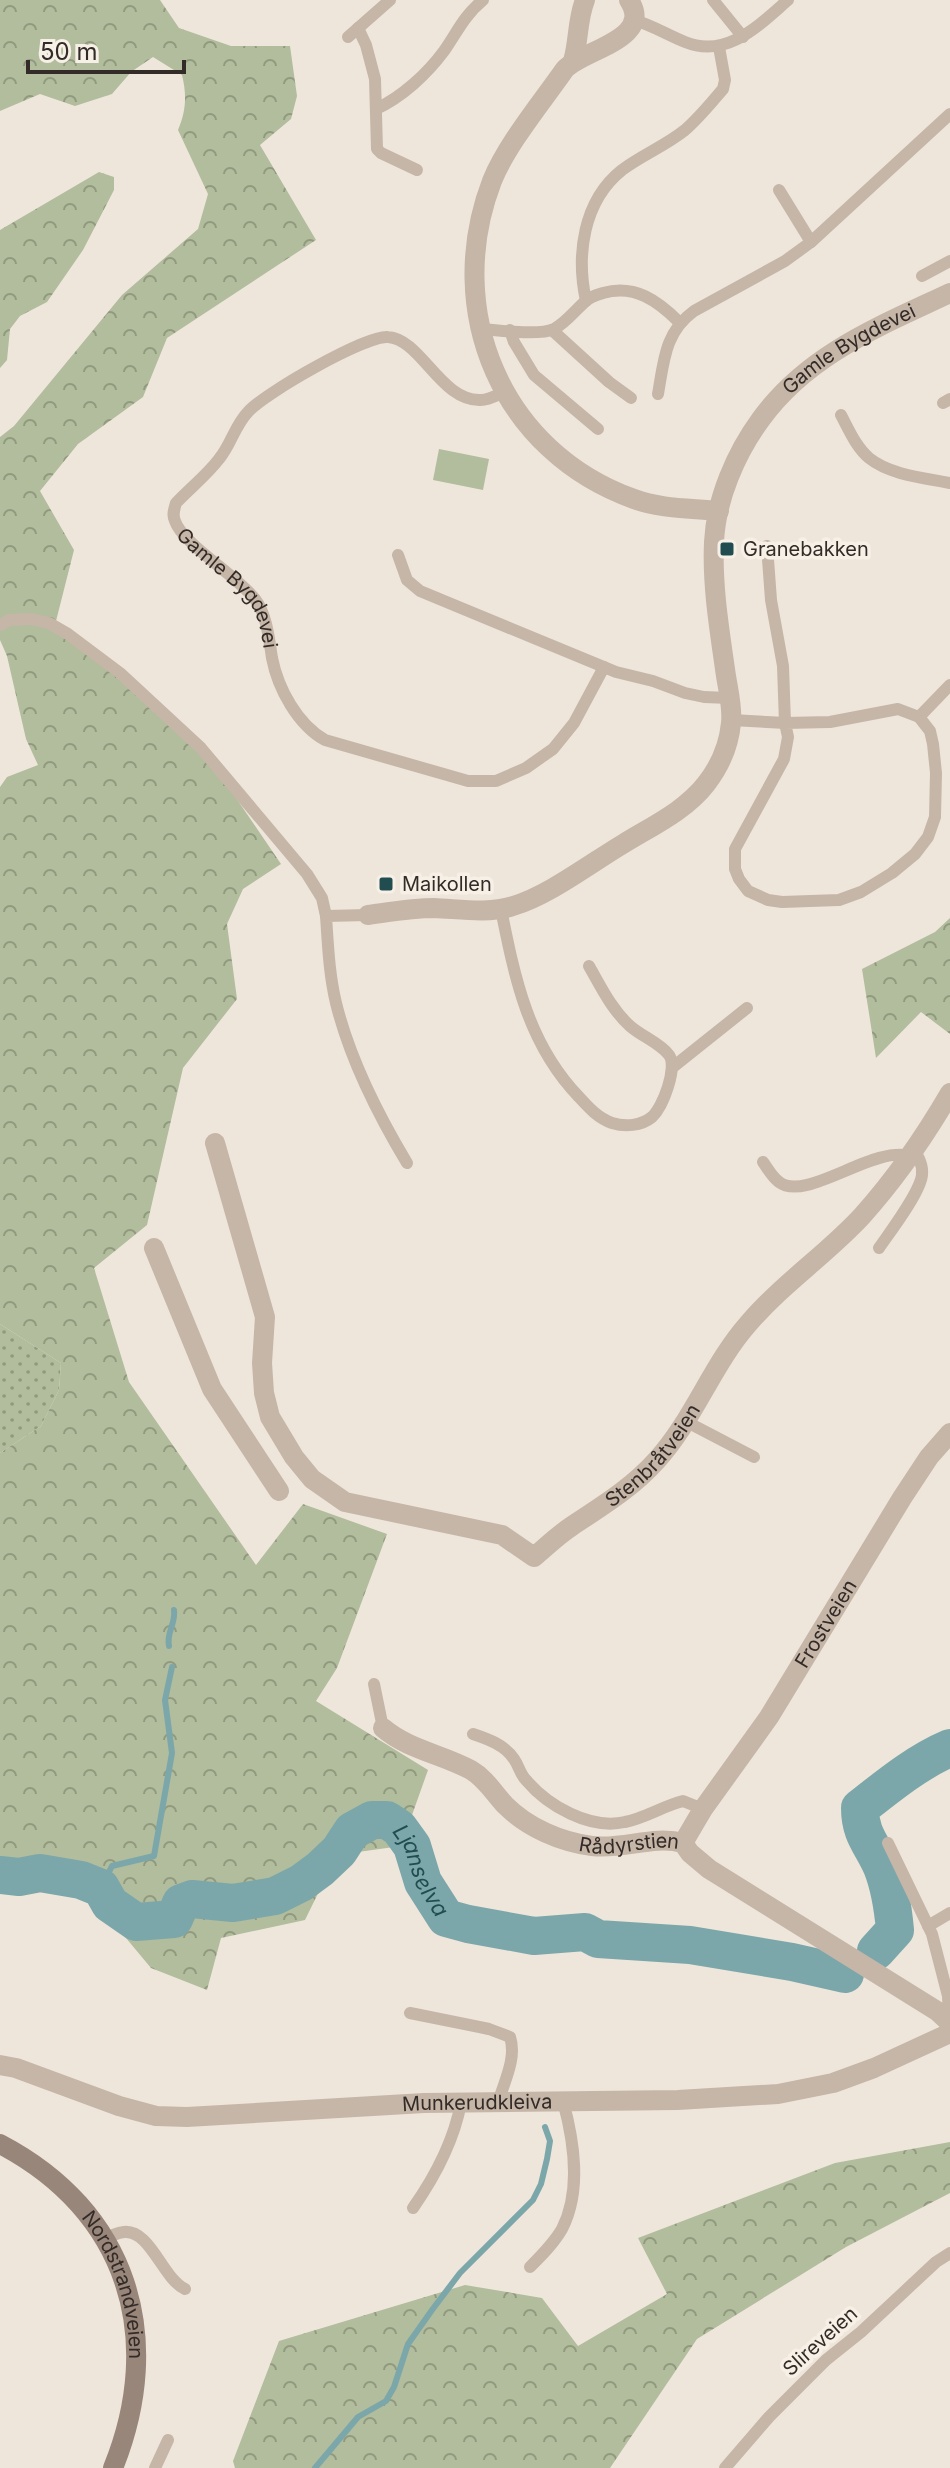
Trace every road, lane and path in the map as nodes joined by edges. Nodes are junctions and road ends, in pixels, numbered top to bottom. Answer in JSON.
{"nodes":[{"id":1,"x":390,"y":0,"type":"edge"},
{"id":2,"x":483,"y":0,"type":"edge"},
{"id":3,"x":585,"y":0,"type":"edge"},
{"id":4,"x":713,"y":0,"type":"edge"},
{"id":5,"x":788,"y":0,"type":"edge"},
{"id":6,"x":631,"y":10,"type":"edge"},
{"id":7,"x":743,"y":37,"type":"junction"},
{"id":8,"x":719,"y":47,"type":"junction"},
{"id":9,"x":573,"y":61,"type":"junction"},
{"id":10,"x":376,"y":109,"type":"junction"},
{"id":11,"x":950,"y":114,"type":"edge"},
{"id":12,"x":417,"y":170,"type":"dead end"},
{"id":13,"x":779,"y":190,"type":"dead end"},
{"id":14,"x":811,"y":242,"type":"junction"},
{"id":15,"x":950,"y":261,"type":"edge"},
{"id":16,"x":922,"y":276,"type":"dead end"},
{"id":17,"x":950,"y":293,"type":"edge"},
{"id":18,"x":586,"y":301,"type":"junction"},
{"id":19,"x":679,"y":322,"type":"junction"},
{"id":20,"x":480,"y":329,"type":"junction"},
{"id":21,"x":510,"y":330,"type":"junction"},
{"id":22,"x":552,"y":330,"type":"junction"},
{"id":23,"x":504,"y":392,"type":"junction"},
{"id":24,"x":658,"y":394,"type":"dead end"},
{"id":25,"x":631,"y":398,"type":"dead end"},
{"id":26,"x":841,"y":415,"type":"dead end"},
{"id":27,"x":598,"y":429,"type":"dead end"},
{"id":28,"x":950,"y":483,"type":"edge"},
{"id":29,"x":719,"y":511,"type":"junction"},
{"id":30,"x":767,"y":546,"type":"dead end"},
{"id":31,"x":398,"y":555,"type":"dead end"},
{"id":32,"x":0,"y":625,"type":"edge"},
{"id":33,"x":604,"y":667,"type":"junction"},
{"id":34,"x":950,"y":685,"type":"edge"},
{"id":35,"x":729,"y":698,"type":"junction"},
{"id":36,"x":919,"y":717,"type":"junction"},
{"id":37,"x":731,"y":720,"type":"junction"},
{"id":38,"x":785,"y":723,"type":"junction"},
{"id":39,"x":501,"y":909,"type":"junction"},
{"id":40,"x":368,"y":915,"type":"joint"},
{"id":41,"x":326,"y":916,"type":"junction"},
{"id":42,"x":589,"y":966,"type":"dead end"},
{"id":43,"x":747,"y":1008,"type":"dead end"},
{"id":44,"x":673,"y":1067,"type":"junction"},
{"id":45,"x":950,"y":1093,"type":"edge"},
{"id":46,"x":215,"y":1143,"type":"dead end"},
{"id":47,"x":912,"y":1153,"type":"junction"},
{"id":48,"x":763,"y":1162,"type":"dead end"},
{"id":49,"x":407,"y":1163,"type":"dead end"},
{"id":50,"x":154,"y":1248,"type":"dead end"},
{"id":51,"x":879,"y":1248,"type":"dead end"},
{"id":52,"x":270,"y":1417,"type":"junction"},
{"id":53,"x":685,"y":1421,"type":"junction"},
{"id":54,"x":240,"y":1433,"type":"junction"},
{"id":55,"x":949,"y":1437,"type":"edge"},
{"id":56,"x":754,"y":1457,"type":"dead end"},
{"id":57,"x":279,"y":1491,"type":"dead end"},
{"id":58,"x":374,"y":1684,"type":"dead end"},
{"id":59,"x":383,"y":1728,"type":"joint"},
{"id":60,"x":473,"y":1734,"type":"dead end"},
{"id":61,"x":703,"y":1809,"type":"junction"},
{"id":62,"x":683,"y":1843,"type":"junction"},
{"id":63,"x":888,"y":1843,"type":"dead end"},
{"id":64,"x":950,"y":1913,"type":"edge"},
{"id":65,"x":928,"y":1926,"type":"junction"},
{"id":66,"x":410,"y":2013,"type":"dead end"},
{"id":67,"x":950,"y":2022,"type":"edge"},
{"id":68,"x":950,"y":2033,"type":"edge"},
{"id":69,"x":0,"y":2065,"type":"edge"},
{"id":70,"x":563,"y":2101,"type":"junction"},
{"id":71,"x":461,"y":2103,"type":"junction"},
{"id":72,"x":498,"y":2103,"type":"junction"},
{"id":73,"x":0,"y":2144,"type":"edge"},
{"id":74,"x":413,"y":2208,"type":"dead end"},
{"id":75,"x":105,"y":2239,"type":"junction"},
{"id":76,"x":950,"y":2253,"type":"edge"},
{"id":77,"x":530,"y":2267,"type":"dead end"},
{"id":78,"x":185,"y":2289,"type":"dead end"},
{"id":79,"x":168,"y":2440,"type":"dead end"},
{"id":80,"x":113,"y":2468,"type":"edge"},
{"id":81,"x":155,"y":2468,"type":"edge"},
{"id":82,"x":725,"y":2468,"type":"edge"}],
"edges":[{"from":1,"to":10,"type":"lane"},
{"from":2,"to":10,"type":"lane"},
{"from":3,"to":9,"type":"street"},
{"from":4,"to":7,"type":"lane"},
{"from":5,"to":7,"type":"lane"},
{"from":6,"to":8,"type":"lane"},
{"from":6,"to":9,"type":"street"},
{"from":7,"to":8,"type":"lane"},
{"from":8,"to":18,"type":"lane"},
{"from":9,"to":20,"type":"street"},
{"from":10,"to":12,"type":"lane"},
{"from":11,"to":14,"type":"lane"},
{"from":13,"to":14,"type":"lane"},
{"from":14,"to":19,"type":"lane"},
{"from":15,"to":16,"type":"lane"},
{"from":17,"to":29,"type":"street","name":"Gamle Bygdevei"},
{"from":18,"to":19,"type":"lane"},
{"from":18,"to":22,"type":"lane"},
{"from":19,"to":24,"type":"lane"},
{"from":20,"to":21,"type":"lane"},
{"from":20,"to":23,"type":"street"},
{"from":21,"to":22,"type":"lane"},
{"from":21,"to":27,"type":"lane"},
{"from":22,"to":25,"type":"lane"},
{"from":23,"to":29,"type":"street"},
{"from":23,"to":33,"type":"lane","name":"Gamle Bygdevei"},
{"from":26,"to":28,"type":"lane"},
{"from":29,"to":35,"type":"street","name":"Gamle Bygdevei"},
{"from":30,"to":38,"type":"lane"},
{"from":31,"to":33,"type":"lane"},
{"from":32,"to":41,"type":"lane"},
{"from":33,"to":35,"type":"lane"},
{"from":34,"to":36,"type":"lane"},
{"from":35,"to":37,"type":"street","name":"Gamle Bygdevei"},
{"from":36,"to":38,"type":"lane"},
{"from":36,"to":38,"type":"lane"},
{"from":37,"to":38,"type":"lane"},
{"from":37,"to":39,"type":"street","name":"Gamle Bygdevei"},
{"from":39,"to":40,"type":"street","name":"Gamle Bygdevei"},
{"from":39,"to":44,"type":"lane"},
{"from":40,"to":41,"type":"lane","name":"Gamle Bygdevei"},
{"from":41,"to":49,"type":"lane"},
{"from":42,"to":44,"type":"lane"},
{"from":43,"to":44,"type":"lane"},
{"from":45,"to":47,"type":"street","name":"Stenbråtveien"},
{"from":46,"to":52,"type":"street","name":"Stenbråtveien"},
{"from":47,"to":48,"type":"lane"},
{"from":47,"to":51,"type":"lane"},
{"from":47,"to":53,"type":"street","name":"Stenbråtveien"},
{"from":50,"to":54,"type":"street"},
{"from":52,"to":53,"type":"street","name":"Stenbråtveien"},
{"from":52,"to":54,"type":"street"},
{"from":53,"to":56,"type":"lane"},
{"from":54,"to":57,"type":"street"},
{"from":55,"to":61,"type":"street","name":"Frostveien"},
{"from":58,"to":59,"type":"lane"},
{"from":59,"to":62,"type":"street","name":"Rådyrstien"},
{"from":60,"to":61,"type":"lane"},
{"from":61,"to":62,"type":"street","name":"Frostveien"},
{"from":62,"to":67,"type":"street","name":"Rådyrstien"},
{"from":63,"to":65,"type":"lane"},
{"from":64,"to":65,"type":"lane"},
{"from":65,"to":67,"type":"lane"},
{"from":66,"to":72,"type":"lane"},
{"from":68,"to":70,"type":"street","name":"Munkerudkleiva"},
{"from":69,"to":71,"type":"street","name":"Munkerudkleiva"},
{"from":70,"to":72,"type":"street","name":"Munkerudkleiva"},
{"from":70,"to":77,"type":"lane"},
{"from":71,"to":72,"type":"street","name":"Munkerudkleiva"},
{"from":71,"to":74,"type":"lane"},
{"from":73,"to":75,"type":"main road","name":"Nordstrandveien"},
{"from":75,"to":78,"type":"lane"},
{"from":75,"to":80,"type":"main road","name":"Nordstrandveien"},
{"from":76,"to":82,"type":"lane","name":"Slireveien"},
{"from":79,"to":81,"type":"lane"}]}
